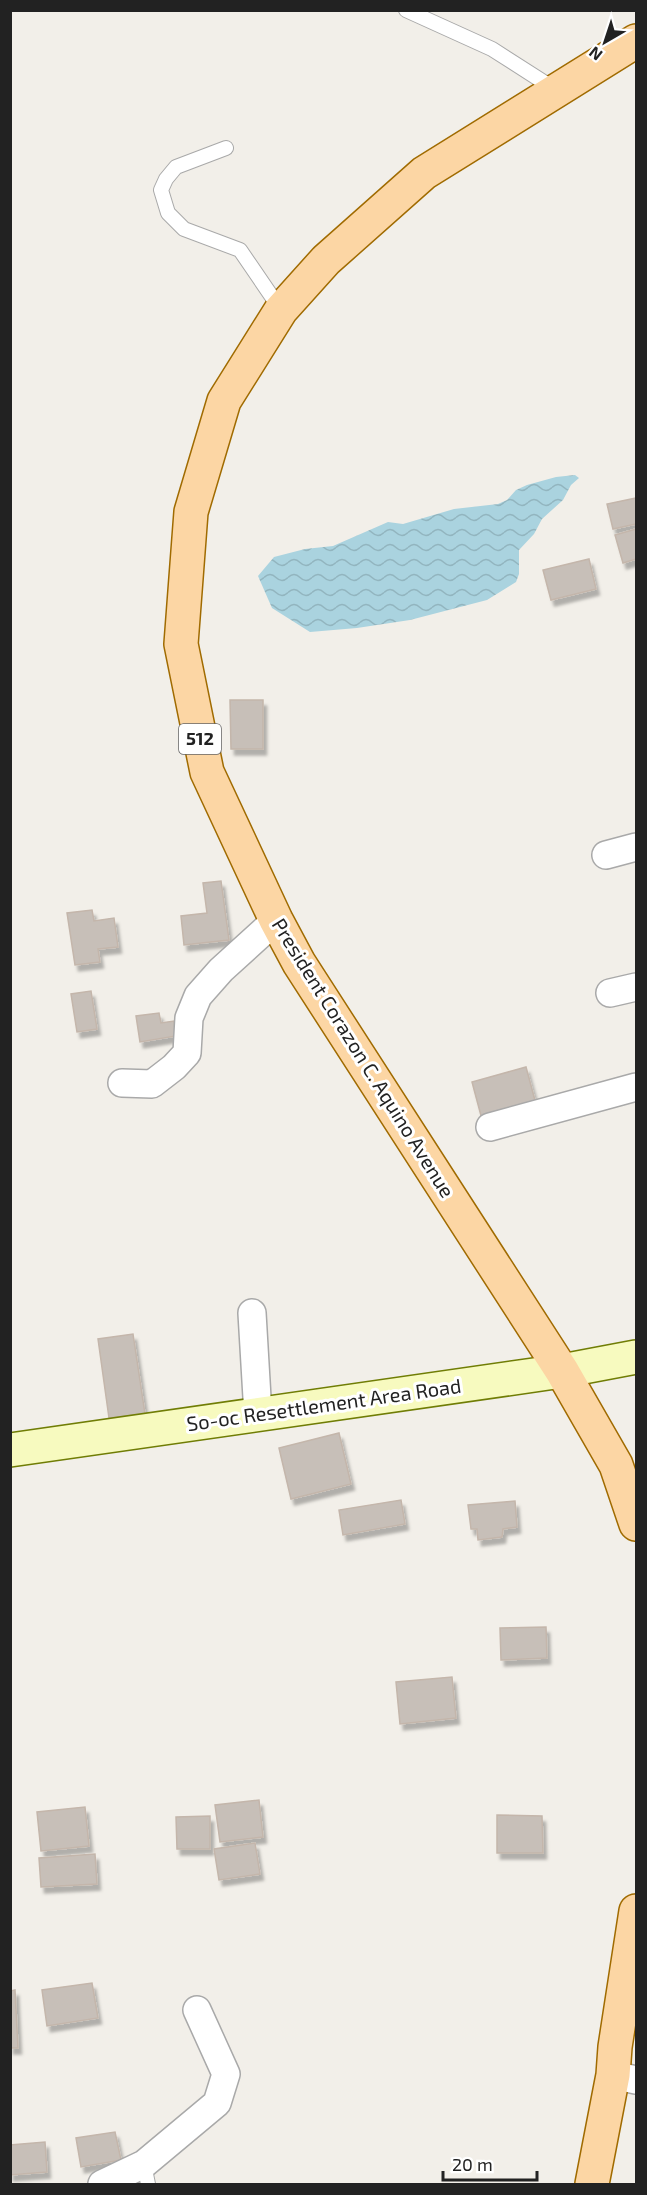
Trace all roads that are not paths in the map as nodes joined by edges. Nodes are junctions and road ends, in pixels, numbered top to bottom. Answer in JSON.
{"nodes":[{"id":1,"x":406,"y":10,"type":"edge"},
{"id":2,"x":636,"y":40,"type":"edge"},
{"id":3,"x":556,"y":90,"type":"junction"},
{"id":4,"x":226,"y":148,"type":"dead end"},
{"id":5,"x":281,"y":310,"type":"junction"},
{"id":6,"x":636,"y":847,"type":"edge"},
{"id":7,"x":606,"y":855,"type":"dead end"},
{"id":8,"x":276,"y":920,"type":"junction"},
{"id":9,"x":636,"y":987,"type":"edge"},
{"id":10,"x":610,"y":993,"type":"dead end"},
{"id":11,"x":122,"y":1083,"type":"dead end"},
{"id":12,"x":636,"y":1087,"type":"edge"},
{"id":13,"x":490,"y":1127,"type":"dead end"},
{"id":14,"x":252,"y":1313,"type":"dead end"},
{"id":15,"x":636,"y":1357,"type":"edge"},
{"id":16,"x":562,"y":1371,"type":"junction"},
{"id":17,"x":258,"y":1415,"type":"junction"},
{"id":18,"x":10,"y":1450,"type":"edge"},
{"id":19,"x":636,"y":1524,"type":"edge"},
{"id":20,"x":636,"y":1911,"type":"edge"},
{"id":21,"x":197,"y":2010,"type":"dead end"},
{"id":22,"x":625,"y":2078,"type":"edge"},
{"id":23,"x":146,"y":2174,"type":"edge"},
{"id":24,"x":102,"y":2184,"type":"edge"},
{"id":25,"x":592,"y":2184,"type":"edge"}],
"edges":[{"from":1,"to":3,"type":"lane"},
{"from":2,"to":3,"type":"main road","name":"President Corazon C. Aquino Avenue","number":"512"},
{"from":3,"to":5,"type":"main road","name":"President Corazon C. Aquino Avenue","number":"512"},
{"from":4,"to":5,"type":"lane"},
{"from":5,"to":8,"type":"main road","name":"President Corazon C. Aquino Avenue","number":"512"},
{"from":6,"to":7,"type":"street"},
{"from":8,"to":11,"type":"street"},
{"from":8,"to":16,"type":"main road","name":"President Corazon C. Aquino Avenue","number":"512"},
{"from":9,"to":10,"type":"street"},
{"from":12,"to":13,"type":"street"},
{"from":14,"to":17,"type":"street"},
{"from":15,"to":16,"type":"street","name":"So-oc Resettlement Area Road"},
{"from":16,"to":17,"type":"street","name":"So-oc Resettlement Area Road"},
{"from":16,"to":19,"type":"main road","name":"President Corazon C. Aquino Avenue","number":"512"},
{"from":17,"to":18,"type":"street","name":"So-oc Resettlement Area Road"},
{"from":20,"to":22,"type":"main road"},
{"from":21,"to":23,"type":"street"},
{"from":22,"to":25,"type":"main road"},
{"from":23,"to":24,"type":"street"}]}
